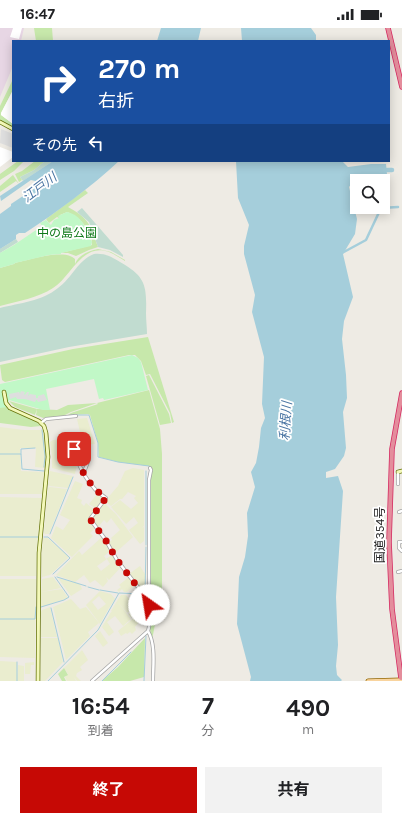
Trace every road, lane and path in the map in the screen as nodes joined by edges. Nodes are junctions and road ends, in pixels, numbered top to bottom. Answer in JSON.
{"nodes":[{"id":1,"x":388,"y":28,"type":"edge"},
{"id":2,"x":402,"y":87,"type":"edge"},
{"id":3,"x":0,"y":122,"type":"edge"},
{"id":4,"x":12,"y":128,"type":"edge"},
{"id":5,"x":4,"y":392,"type":"dead end"},
{"id":6,"x":402,"y":393,"type":"edge"},
{"id":7,"x":76,"y":416,"type":"dead end"},
{"id":8,"x":41,"y":423,"type":"junction"},
{"id":9,"x":74,"y":435,"type":"dead end"},
{"id":10,"x":89,"y":459,"type":"dead end"},
{"id":11,"x":150,"y":468,"type":"dead end"},
{"id":12,"x":400,"y":471,"type":"edge"},
{"id":13,"x":84,"y":472,"type":"junction"},
{"id":14,"x":398,"y":484,"type":"dead end"},
{"id":15,"x":402,"y":542,"type":"edge"},
{"id":16,"x":402,"y":551,"type":"edge"},
{"id":17,"x":402,"y":571,"type":"edge"},
{"id":18,"x":398,"y":572,"type":"dead end"},
{"id":19,"x":149,"y":605,"type":"junction"},
{"id":20,"x":148,"y":631,"type":"junction"},
{"id":21,"x":401,"y":679,"type":"edge"},
{"id":22,"x":389,"y":680,"type":"edge"},
{"id":23,"x":38,"y":681,"type":"edge"},
{"id":24,"x":92,"y":681,"type":"edge"},
{"id":25,"x":153,"y":681,"type":"edge"},
{"id":26,"x":368,"y":681,"type":"edge"}],
"edges":[{"from":1,"to":2,"type":"highway"},
{"from":3,"to":4,"type":"street"},
{"from":5,"to":8,"type":"street"},
{"from":6,"to":21,"type":"highway","name":"国道354号"},
{"from":7,"to":8,"type":"street"},
{"from":8,"to":23,"type":"street"},
{"from":9,"to":13,"type":"street"},
{"from":10,"to":13,"type":"street"},
{"from":11,"to":19,"type":"street"},
{"from":12,"to":14,"type":"street"},
{"from":13,"to":19,"type":"street"},
{"from":15,"to":16,"type":"street"},
{"from":17,"to":18,"type":"street"},
{"from":19,"to":20,"type":"street"},
{"from":20,"to":24,"type":"street"},
{"from":20,"to":25,"type":"street"},
{"from":21,"to":22,"type":"main road"},
{"from":22,"to":26,"type":"main road"}]}
